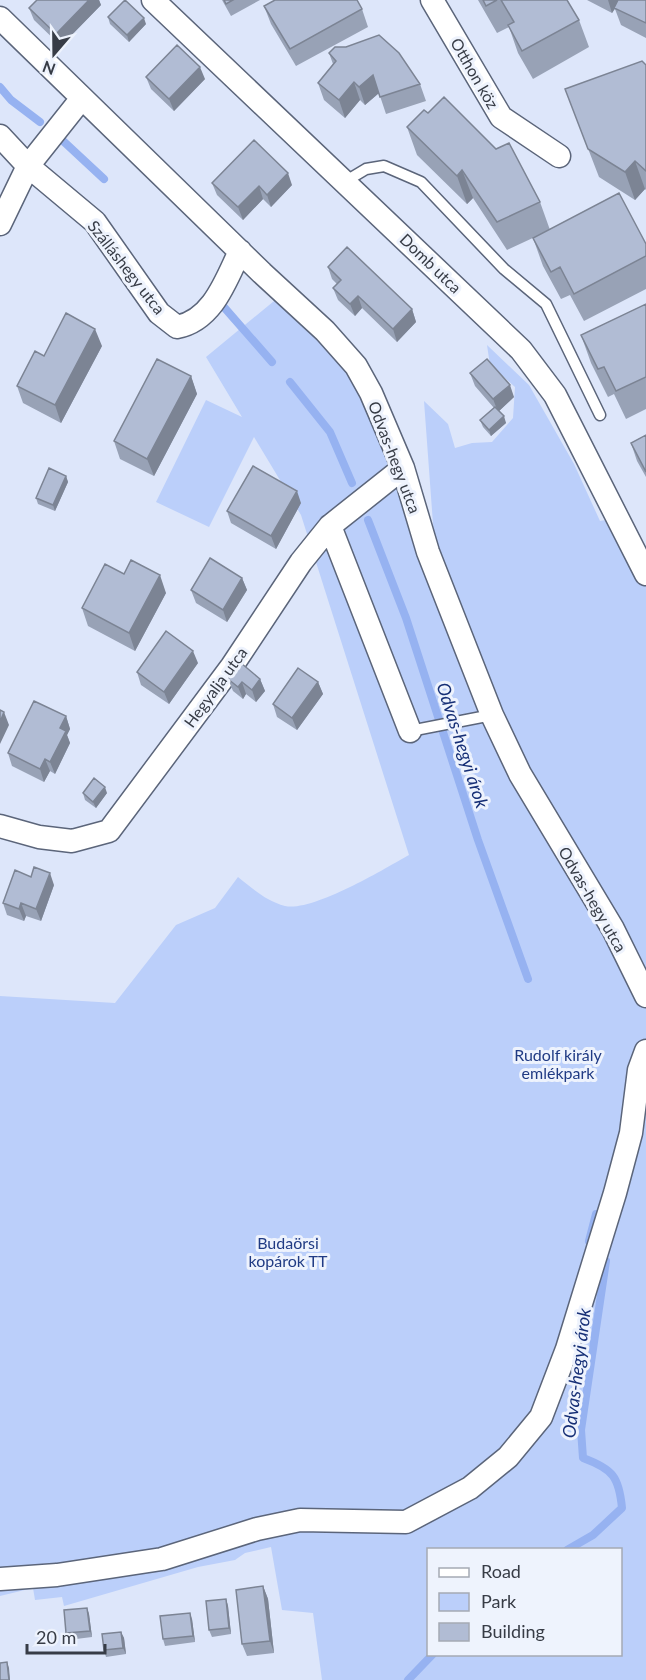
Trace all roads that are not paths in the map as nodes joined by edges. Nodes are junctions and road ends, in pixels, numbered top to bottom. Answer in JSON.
{"nodes":[{"id":1,"x":153,"y":0,"type":"edge"},
{"id":2,"x":432,"y":0,"type":"edge"},
{"id":3,"x":0,"y":18,"type":"edge"},
{"id":4,"x":82,"y":98,"type":"junction"},
{"id":5,"x":0,"y":136,"type":"edge"},
{"id":6,"x":559,"y":156,"type":"dead end"},
{"id":7,"x":28,"y":166,"type":"junction"},
{"id":8,"x":346,"y":181,"type":"junction"},
{"id":9,"x":0,"y":224,"type":"edge"},
{"id":10,"x":240,"y":250,"type":"junction"},
{"id":11,"x":600,"y":415,"type":"dead end"},
{"id":12,"x":403,"y":468,"type":"junction"},
{"id":13,"x":330,"y":526,"type":"junction"},
{"id":14,"x":646,"y":574,"type":"edge"},
{"id":15,"x":492,"y":715,"type":"junction"},
{"id":16,"x":410,"y":731,"type":"joint"},
{"id":17,"x":0,"y":826,"type":"edge"},
{"id":18,"x":646,"y":996,"type":"edge"},
{"id":19,"x":646,"y":1051,"type":"edge"},
{"id":20,"x":0,"y":1579,"type":"edge"}],
"edges":[{"from":1,"to":8,"type":"street","name":"Domb utca"},
{"from":2,"to":6,"type":"street","name":"Otthon köz"},
{"from":3,"to":4,"type":"street","name":"Odvas-hegy utca"},
{"from":4,"to":7,"type":"street"},
{"from":4,"to":10,"type":"street","name":"Odvas-hegy utca"},
{"from":5,"to":7,"type":"street","name":"Szálláshegy utca"},
{"from":7,"to":9,"type":"street"},
{"from":7,"to":10,"type":"street","name":"Szálláshegy utca"},
{"from":8,"to":11,"type":"lane"},
{"from":8,"to":14,"type":"street","name":"Domb utca"},
{"from":10,"to":12,"type":"street","name":"Odvas-hegy utca"},
{"from":12,"to":13,"type":"street","name":"Hegyalja utca"},
{"from":12,"to":15,"type":"street","name":"Odvas-hegy utca"},
{"from":13,"to":16,"type":"street"},
{"from":13,"to":17,"type":"street","name":"Hegyalja utca"},
{"from":15,"to":16,"type":"lane"},
{"from":15,"to":18,"type":"street","name":"Odvas-hegy utca"},
{"from":19,"to":20,"type":"street"}]}
